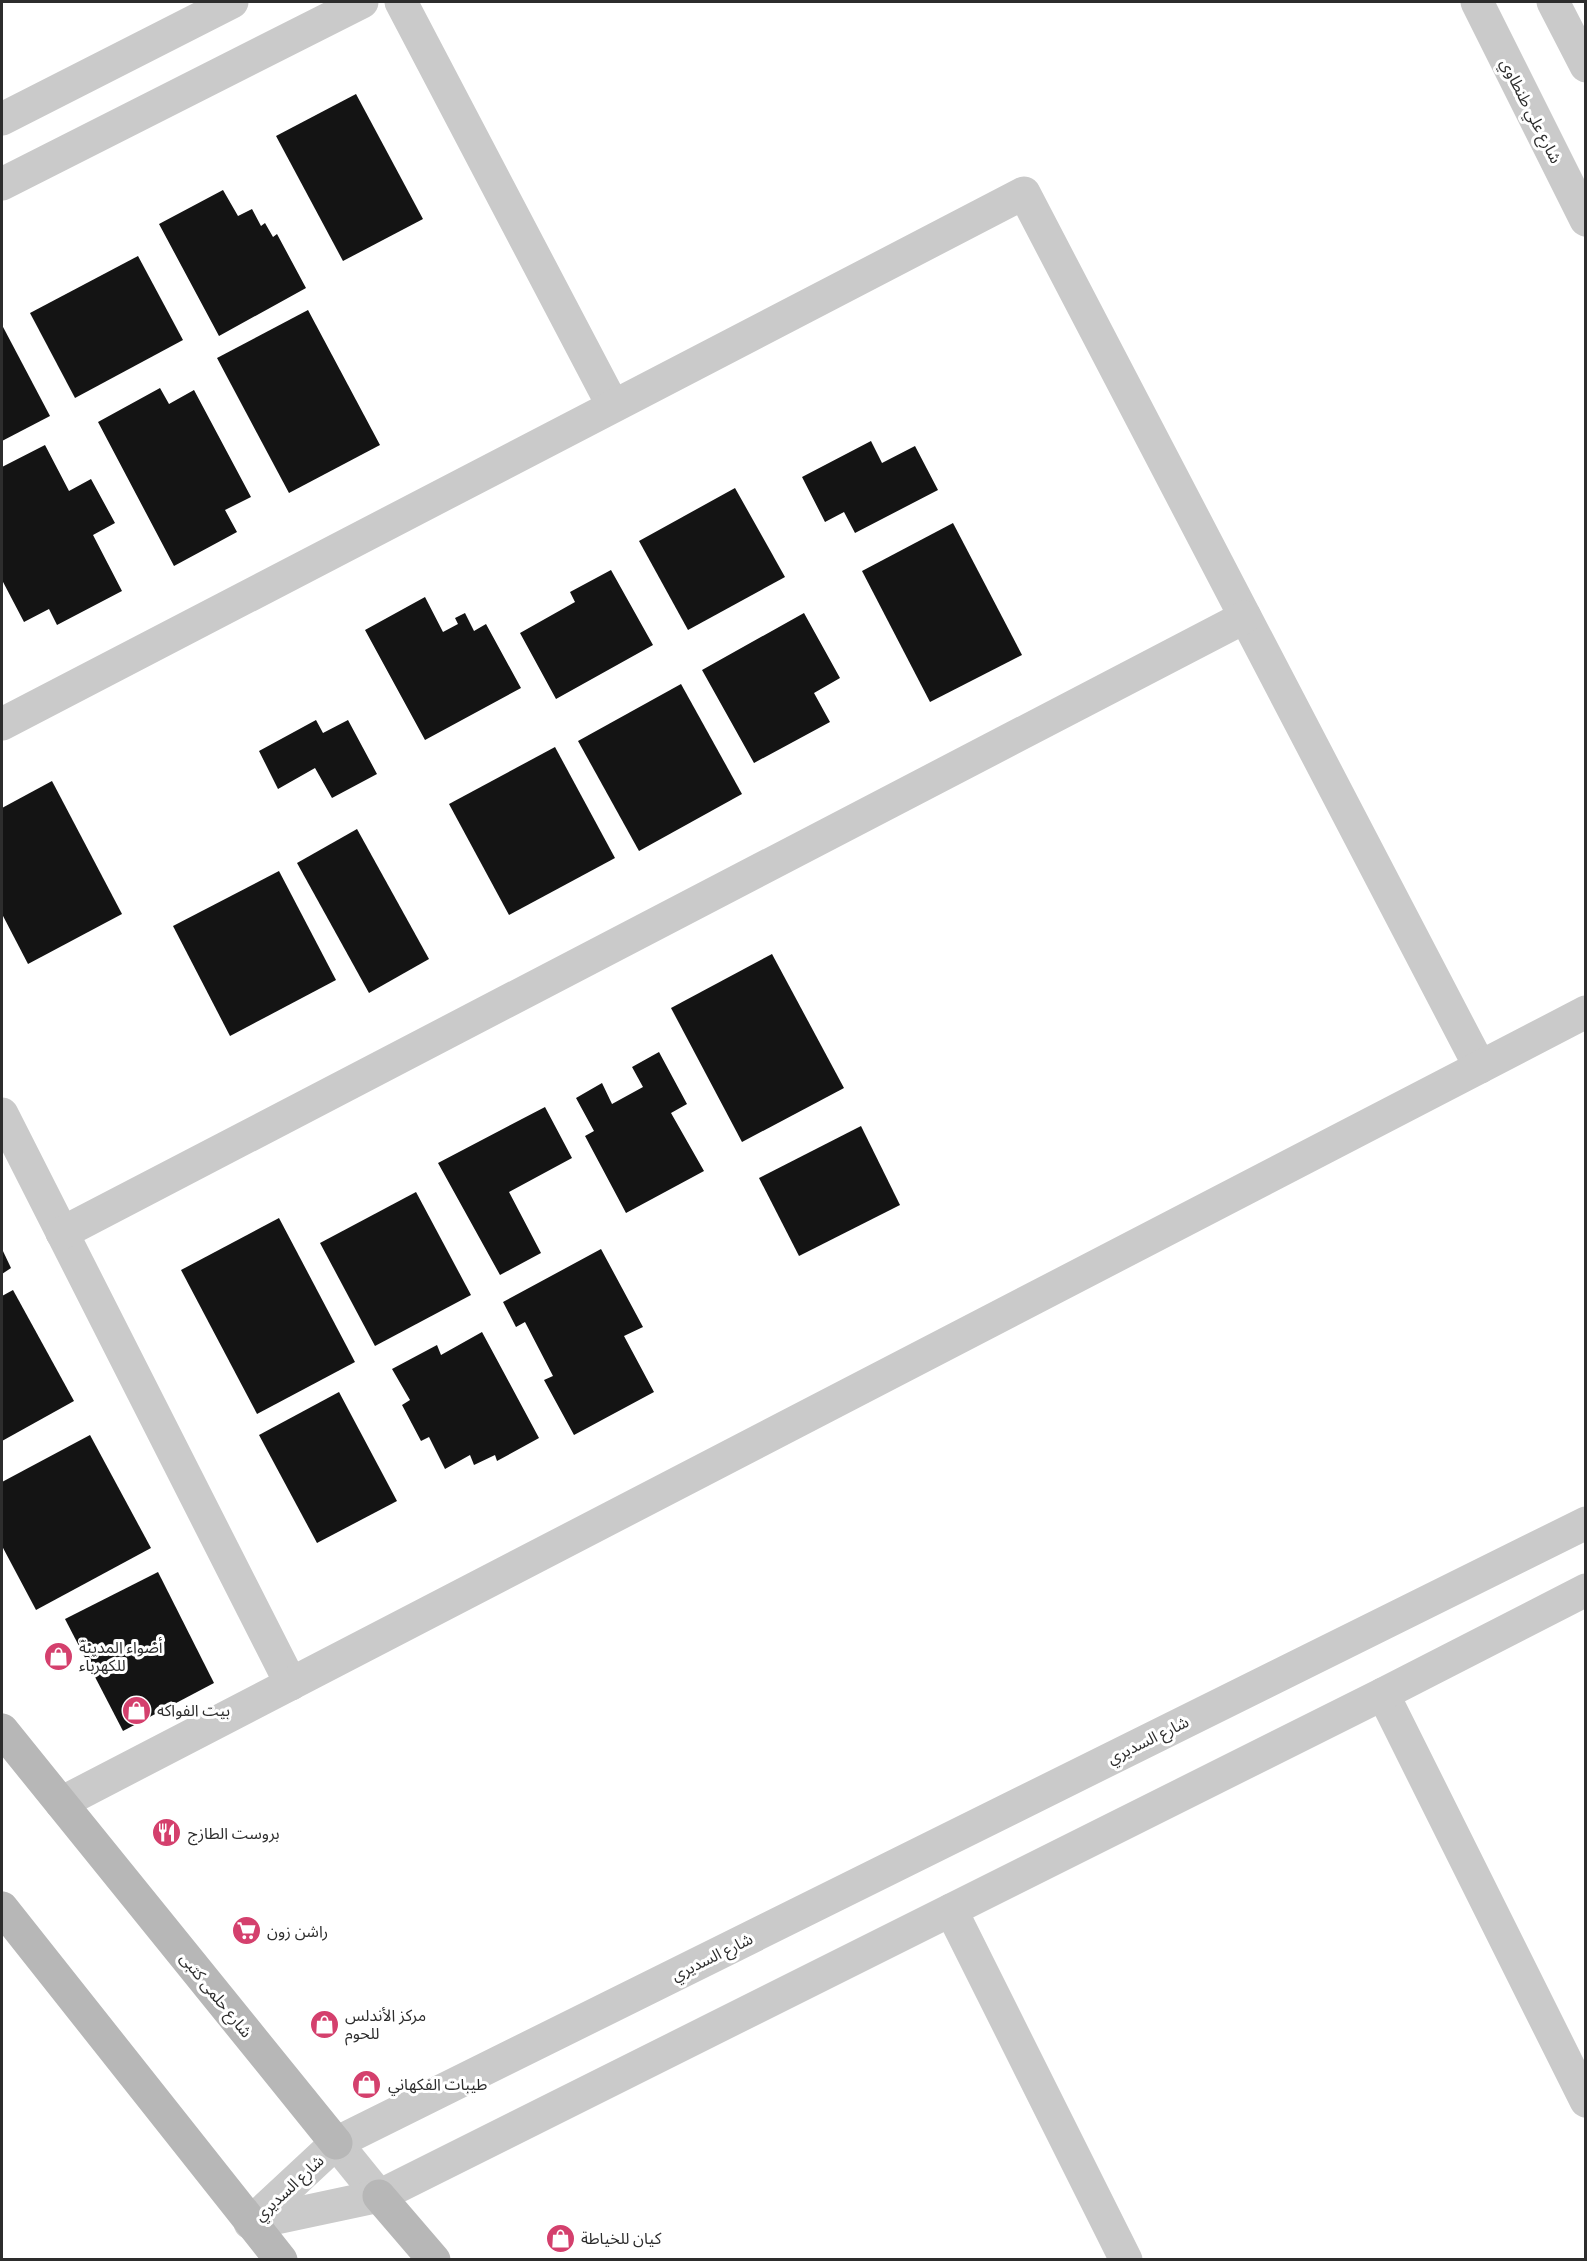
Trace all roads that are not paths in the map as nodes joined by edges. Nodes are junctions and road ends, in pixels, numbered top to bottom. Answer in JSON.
{"nodes":[{"id":1,"x":232,"y":2,"type":"edge"},
{"id":2,"x":362,"y":2,"type":"edge"},
{"id":3,"x":401,"y":2,"type":"edge"},
{"id":4,"x":1477,"y":2,"type":"edge"},
{"id":5,"x":1554,"y":2,"type":"edge"},
{"id":6,"x":1586,"y":66,"type":"edge"},
{"id":7,"x":2,"y":119,"type":"edge"},
{"id":8,"x":2,"y":184,"type":"edge"},
{"id":9,"x":1586,"y":220,"type":"edge"},
{"id":10,"x":613,"y":406,"type":"junction"},
{"id":11,"x":1245,"y":617,"type":"junction"},
{"id":12,"x":2,"y":724,"type":"edge"},
{"id":13,"x":1586,"y":1012,"type":"edge"},
{"id":14,"x":1480,"y":1067,"type":"junction"},
{"id":15,"x":2,"y":1114,"type":"edge"},
{"id":16,"x":62,"y":1233,"type":"junction"},
{"id":17,"x":1586,"y":1523,"type":"edge"},
{"id":18,"x":1586,"y":1590,"type":"edge"},
{"id":19,"x":291,"y":1684,"type":"junction"},
{"id":20,"x":1383,"y":1694,"type":"junction"},
{"id":21,"x":2,"y":1730,"type":"edge"},
{"id":22,"x":61,"y":1803,"type":"junction"},
{"id":23,"x":2,"y":1908,"type":"edge"},
{"id":24,"x":951,"y":1910,"type":"junction"},
{"id":25,"x":1586,"y":2101,"type":"edge"},
{"id":26,"x":336,"y":2144,"type":"junction"},
{"id":27,"x":379,"y":2196,"type":"junction"},
{"id":28,"x":250,"y":2223,"type":"junction"},
{"id":29,"x":280,"y":2259,"type":"edge"},
{"id":30,"x":434,"y":2259,"type":"edge"},
{"id":31,"x":1126,"y":2259,"type":"edge"}],
"edges":[{"from":1,"to":7,"type":"street"},
{"from":2,"to":8,"type":"street"},
{"from":3,"to":10,"type":"street"},
{"from":4,"to":9,"type":"street","name":"شارع علي طنطاوي"},
{"from":5,"to":6,"type":"street"},
{"from":10,"to":11,"type":"street"},
{"from":10,"to":12,"type":"street"},
{"from":11,"to":14,"type":"street"},
{"from":11,"to":16,"type":"street"},
{"from":13,"to":14,"type":"street"},
{"from":14,"to":19,"type":"street"},
{"from":15,"to":16,"type":"street"},
{"from":16,"to":19,"type":"street"},
{"from":17,"to":26,"type":"street","name":"شارع السديري"},
{"from":18,"to":20,"type":"street","name":"شارع السديري"},
{"from":19,"to":22,"type":"street"},
{"from":20,"to":24,"type":"street","name":"شارع السديري"},
{"from":20,"to":25,"type":"street"},
{"from":21,"to":22,"type":"street","name":"شارع حلمى كتبى"},
{"from":22,"to":26,"type":"street","name":"شارع حلمى كتبى"},
{"from":23,"to":28,"type":"street"},
{"from":24,"to":27,"type":"street","name":"شارع السديري"},
{"from":24,"to":31,"type":"street"},
{"from":26,"to":27,"type":"street","name":"شارع حلمى كتبى"},
{"from":26,"to":28,"type":"street","name":"شارع السديري"},
{"from":27,"to":28,"type":"street","name":"شارع السديري"},
{"from":27,"to":30,"type":"street","name":"شارع حلمى كتبى"},
{"from":28,"to":29,"type":"street"}]}
